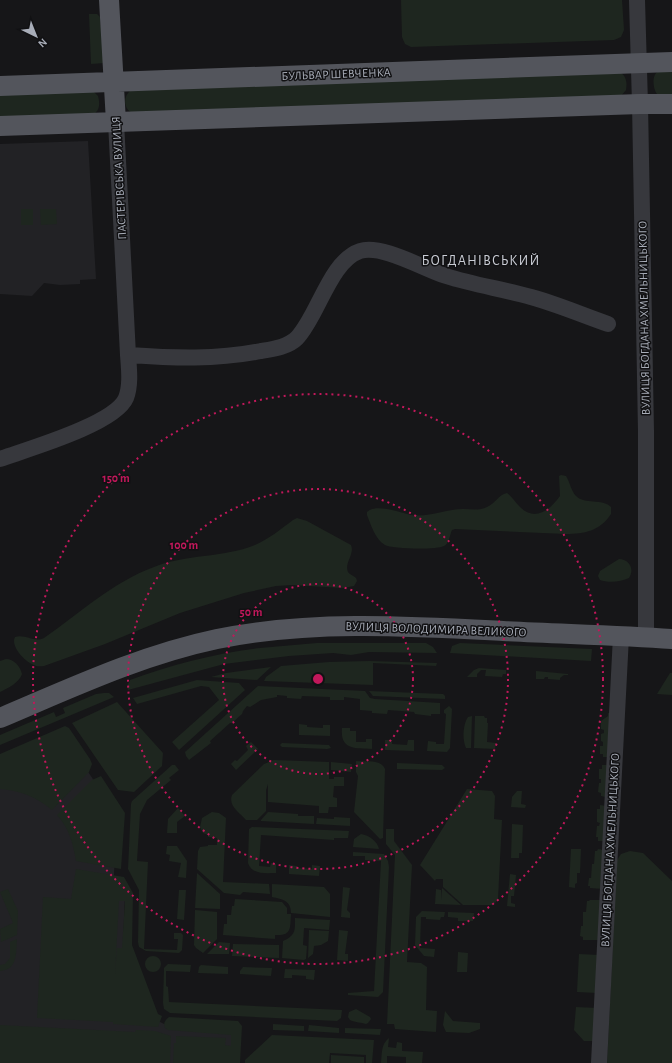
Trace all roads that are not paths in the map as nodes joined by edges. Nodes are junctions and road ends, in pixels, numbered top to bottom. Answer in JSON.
{"nodes":[{"id":1,"x":109,"y":0,"type":"edge"},
{"id":2,"x":637,"y":0,"type":"edge"},
{"id":3,"x":672,"y":62,"type":"edge"},
{"id":4,"x":639,"y":63,"type":"junction"},
{"id":5,"x":114,"y":82,"type":"junction"},
{"id":6,"x":0,"y":86,"type":"edge"},
{"id":7,"x":640,"y":104,"type":"junction"},
{"id":8,"x":672,"y":104,"type":"edge"},
{"id":9,"x":116,"y":122,"type":"junction"},
{"id":10,"x":0,"y":126,"type":"edge"},
{"id":11,"x":608,"y":324,"type":"dead end"},
{"id":12,"x":128,"y":355,"type":"junction"},
{"id":13,"x":0,"y":459,"type":"edge"},
{"id":14,"x":621,"y":636,"type":"junction"},
{"id":15,"x":646,"y":637,"type":"junction"},
{"id":16,"x":672,"y":639,"type":"edge"},
{"id":17,"x":0,"y":718,"type":"edge"},
{"id":18,"x":599,"y":1063,"type":"edge"}],
"edges":[{"from":1,"to":5,"type":"main road","name":"ПАСТЕРІВСЬКА ВУЛИЦЯ"},
{"from":2,"to":4,"type":"street","name":"ВУЛИЦЯ БОГДАНА ХМЕЛЬНИЦЬКОГО"},
{"from":3,"to":4,"type":"main road","name":"БУЛЬВАР ШЕВЧЕНКА"},
{"from":4,"to":5,"type":"main road","name":"БУЛЬВАР ШЕВЧЕНКА"},
{"from":4,"to":7,"type":"street","name":"ВУЛИЦЯ БОГДАНА ХМЕЛЬНИЦЬКОГО"},
{"from":5,"to":6,"type":"main road","name":"БУЛЬВАР ШЕВЧЕНКА"},
{"from":5,"to":9,"type":"main road","name":"ПАСТЕРІВСЬКА ВУЛИЦЯ"},
{"from":7,"to":8,"type":"main road"},
{"from":7,"to":9,"type":"main road"},
{"from":7,"to":15,"type":"street","name":"ВУЛИЦЯ БОГДАНА ХМЕЛЬНИЦЬКОГО"},
{"from":9,"to":10,"type":"main road"},
{"from":9,"to":12,"type":"street","name":"ПАСТЕРІВСЬКА ВУЛИЦЯ"},
{"from":11,"to":12,"type":"street"},
{"from":12,"to":13,"type":"street","name":"ПАСТЕРІВСЬКА ВУЛИЦЯ"},
{"from":14,"to":15,"type":"main road","name":"ВУЛИЦЯ ВОЛОДИМИРА ВЕЛИКОГО"},
{"from":14,"to":17,"type":"main road","name":"ВУЛИЦЯ ВОЛОДИМИРА ВЕЛИКОГО"},
{"from":14,"to":18,"type":"street","name":"ВУЛИЦЯ БОГДАНА ХМЕЛЬНИЦЬКОГО"},
{"from":15,"to":16,"type":"main road","name":"ВУЛИЦЯ ВОЛОДИМИРА ВЕЛИКОГО"}]}
